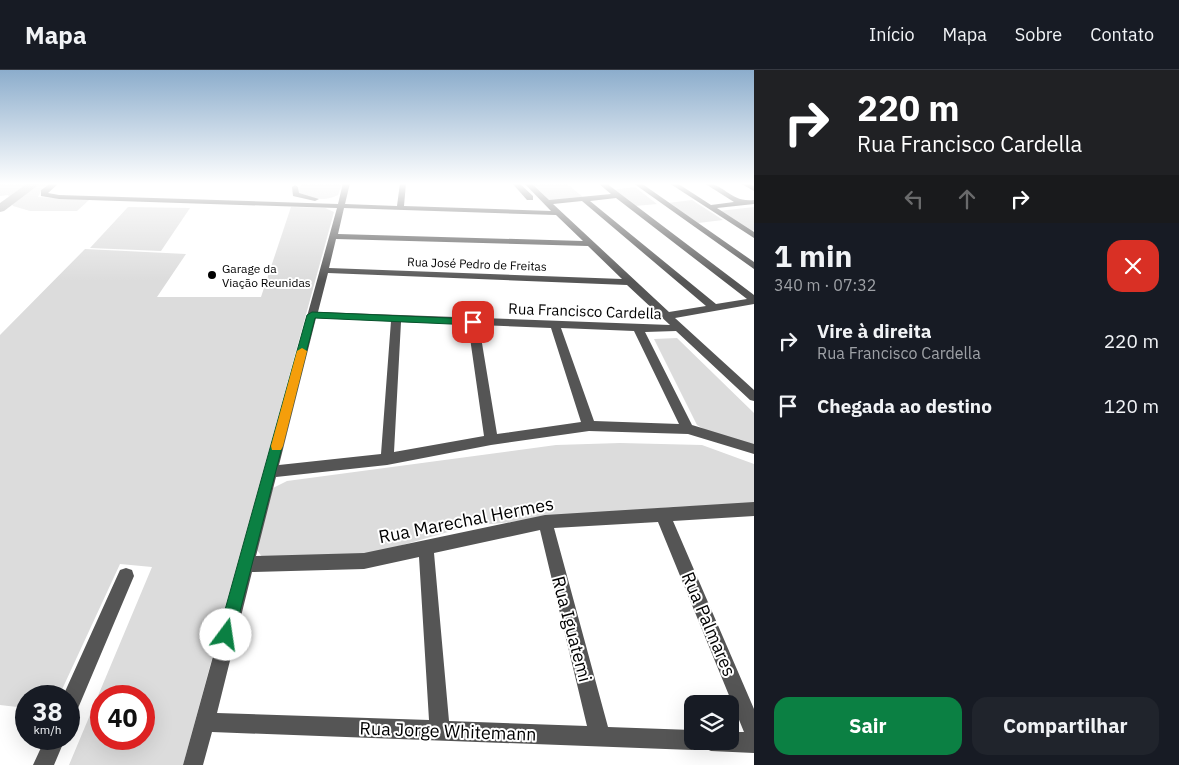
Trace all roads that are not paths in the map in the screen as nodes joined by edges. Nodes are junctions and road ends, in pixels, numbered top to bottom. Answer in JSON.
{"nodes":[{"id":1,"x":338,"y":215,"type":"edge"},
{"id":2,"x":560,"y":215,"type":"edge"},
{"id":3,"x":604,"y":215,"type":"edge"},
{"id":4,"x":643,"y":215,"type":"edge"},
{"id":5,"x":682,"y":215,"type":"edge"},
{"id":6,"x":724,"y":215,"type":"edge"},
{"id":7,"x":752,"y":233,"type":"edge"},
{"id":8,"x":333,"y":236,"type":"junction"},
{"id":9,"x":590,"y":244,"type":"junction"},
{"id":10,"x":754,"y":266,"type":"edge"},
{"id":11,"x":323,"y":270,"type":"junction"},
{"id":12,"x":630,"y":282,"type":"junction"},
{"id":13,"x":754,"y":300,"type":"edge"},
{"id":14,"x":714,"y":308,"type":"junction"},
{"id":15,"x":312,"y":315,"type":"junction"},
{"id":16,"x":666,"y":316,"type":"junction"},
{"id":17,"x":396,"y":318,"type":"junction"},
{"id":18,"x":473,"y":322,"type":"junction"},
{"id":19,"x":555,"y":325,"type":"junction"},
{"id":20,"x":678,"y":327,"type":"junction"},
{"id":21,"x":638,"y":328,"type":"junction"},
{"id":22,"x":754,"y":397,"type":"edge"},
{"id":23,"x":590,"y":426,"type":"junction"},
{"id":24,"x":688,"y":429,"type":"junction"},
{"id":25,"x":492,"y":440,"type":"junction"},
{"id":26,"x":754,"y":449,"type":"edge"},
{"id":27,"x":387,"y":459,"type":"junction"},
{"id":28,"x":270,"y":472,"type":"junction"},
{"id":29,"x":754,"y":509,"type":"edge"},
{"id":30,"x":663,"y":516,"type":"junction"},
{"id":31,"x":545,"y":522,"type":"junction"},
{"id":32,"x":426,"y":548,"type":"junction"},
{"id":33,"x":245,"y":564,"type":"junction"},
{"id":34,"x":126,"y":576,"type":"dead end"},
{"id":35,"x":78,"y":685,"type":"edge"},
{"id":36,"x":204,"y":722,"type":"junction"},
{"id":37,"x":440,"y":732,"type":"junction"},
{"id":38,"x":754,"y":732,"type":"edge"},
{"id":39,"x":600,"y":736,"type":"junction"},
{"id":40,"x":684,"y":740,"type":"edge"},
{"id":41,"x":739,"y":742,"type":"edge"},
{"id":42,"x":754,"y":743,"type":"edge"},
{"id":43,"x":49,"y":750,"type":"edge"},
{"id":44,"x":43,"y":765,"type":"edge"},
{"id":45,"x":192,"y":765,"type":"edge"}],
"edges":[{"from":1,"to":8,"type":"street"},
{"from":2,"to":9,"type":"street"},
{"from":3,"to":14,"type":"street"},
{"from":4,"to":13,"type":"street"},
{"from":5,"to":10,"type":"street"},
{"from":6,"to":7,"type":"street"},
{"from":8,"to":9,"type":"street"},
{"from":8,"to":11,"type":"street"},
{"from":9,"to":12,"type":"street"},
{"from":11,"to":12,"type":"street","name":"Rua José Pedro de Freitas"},
{"from":11,"to":15,"type":"street"},
{"from":12,"to":16,"type":"street"},
{"from":13,"to":14,"type":"street"},
{"from":14,"to":16,"type":"street"},
{"from":15,"to":17,"type":"street","name":"Rua Francisco Cardella"},
{"from":15,"to":28,"type":"street"},
{"from":16,"to":20,"type":"street"},
{"from":17,"to":18,"type":"street","name":"Rua Francisco Cardella"},
{"from":17,"to":27,"type":"street"},
{"from":18,"to":19,"type":"street","name":"Rua Francisco Cardella"},
{"from":18,"to":25,"type":"street"},
{"from":19,"to":21,"type":"street","name":"Rua Francisco Cardella"},
{"from":19,"to":23,"type":"street"},
{"from":20,"to":21,"type":"street","name":"Rua Francisco Cardella"},
{"from":20,"to":22,"type":"street"},
{"from":21,"to":24,"type":"street"},
{"from":23,"to":24,"type":"street"},
{"from":23,"to":25,"type":"street"},
{"from":24,"to":26,"type":"street"},
{"from":25,"to":27,"type":"street"},
{"from":27,"to":28,"type":"street"},
{"from":28,"to":33,"type":"street"},
{"from":29,"to":30,"type":"street","name":"Rua Marechal Hermes"},
{"from":30,"to":31,"type":"street","name":"Rua Marechal Hermes"},
{"from":30,"to":38,"type":"street","name":"Rua Palmares"},
{"from":31,"to":32,"type":"street","name":"Rua Marechal Hermes"},
{"from":31,"to":39,"type":"street","name":"Rua Iguatemi"},
{"from":32,"to":33,"type":"street","name":"Rua Marechal Hermes"},
{"from":32,"to":37,"type":"street"},
{"from":33,"to":36,"type":"street"},
{"from":34,"to":35,"type":"street"},
{"from":36,"to":37,"type":"street","name":"Rua Jorge Whitemann"},
{"from":36,"to":45,"type":"street"},
{"from":37,"to":39,"type":"street","name":"Rua Jorge Whitemann"},
{"from":39,"to":40,"type":"street","name":"Rua Jorge Whitemann"},
{"from":41,"to":42,"type":"street"},
{"from":43,"to":44,"type":"street"}]}
